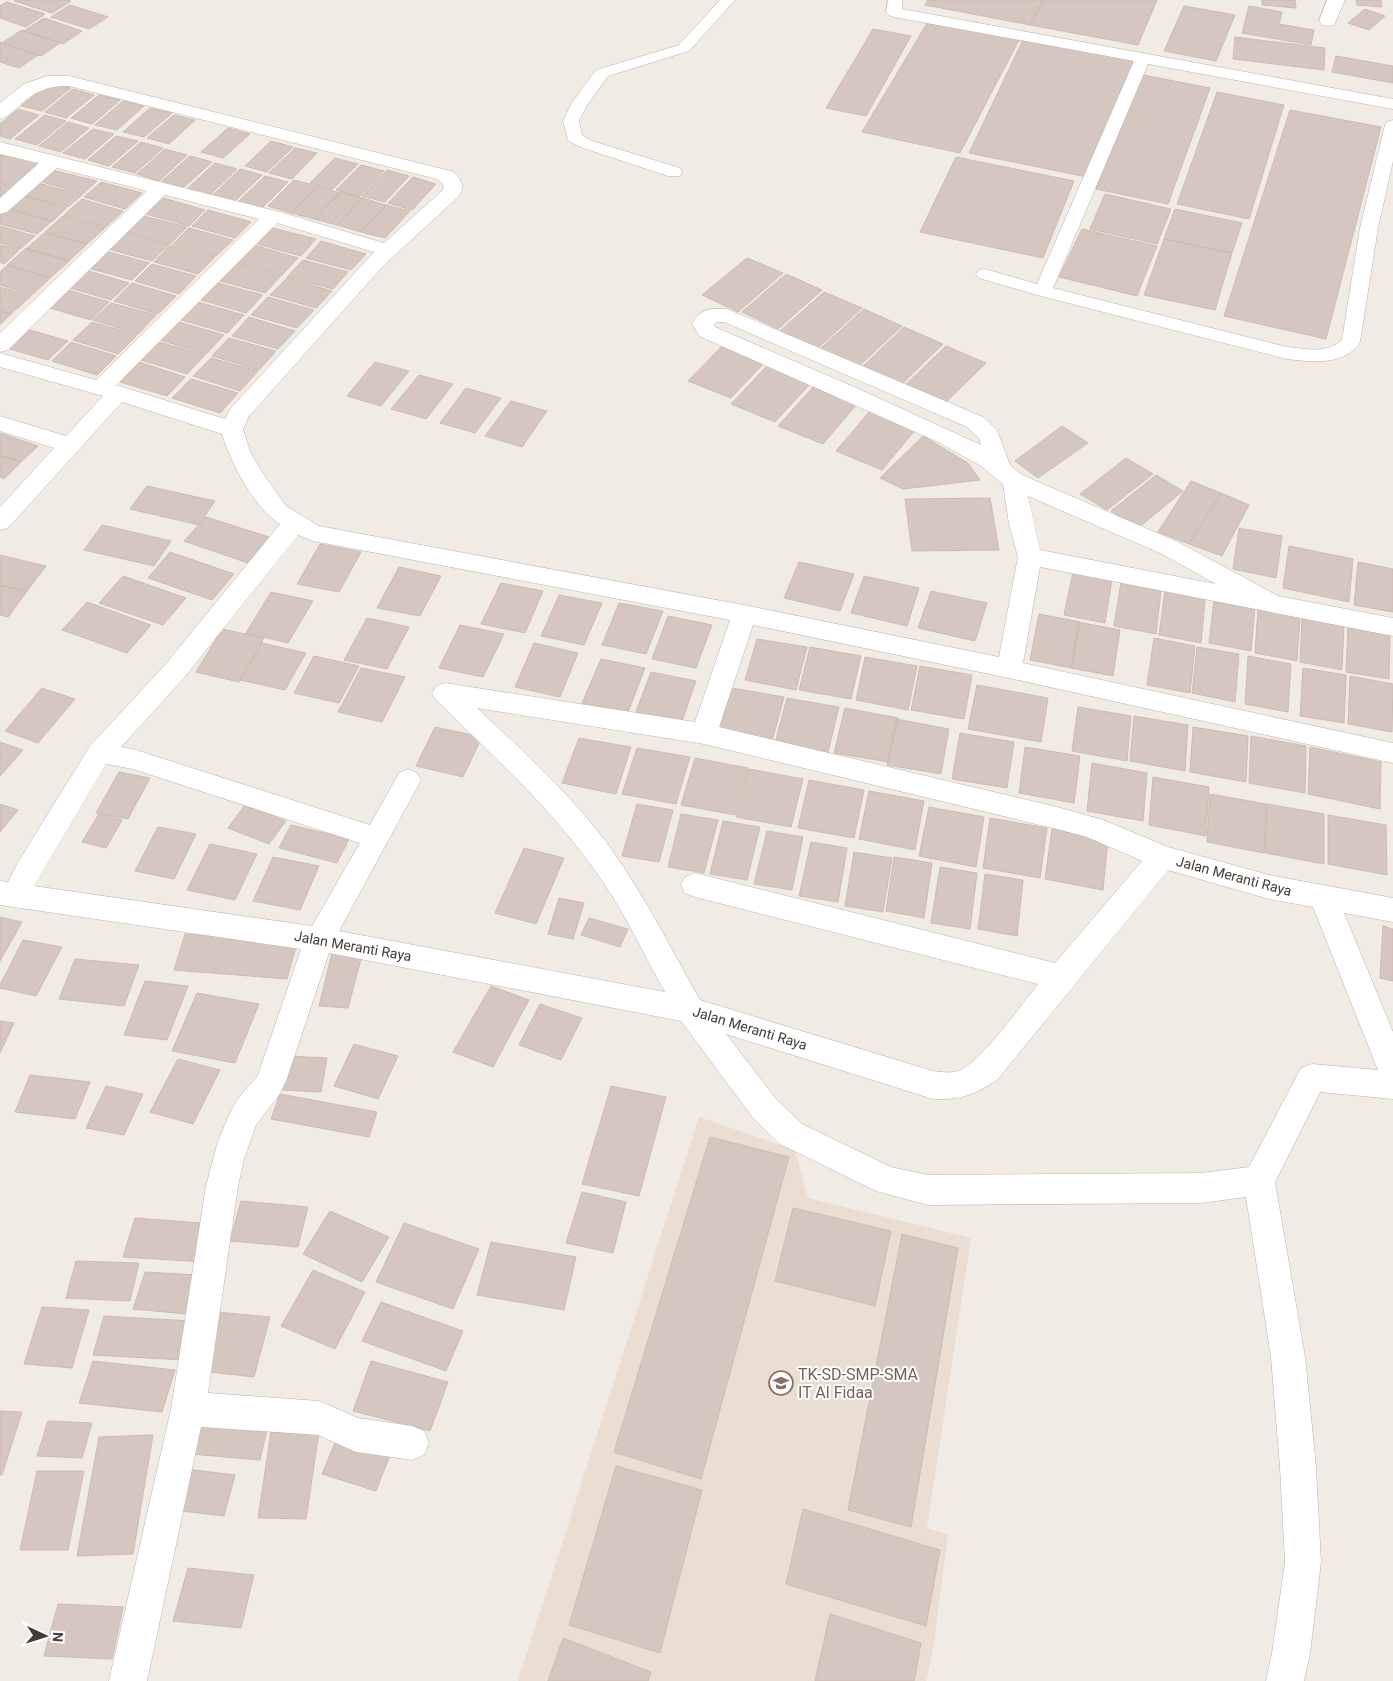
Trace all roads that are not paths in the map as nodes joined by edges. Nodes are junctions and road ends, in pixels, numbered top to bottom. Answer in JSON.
{"nodes":[{"id":1,"x":728,"y":0,"type":"edge"},
{"id":2,"x":895,"y":0,"type":"edge"},
{"id":3,"x":1336,"y":0,"type":"edge"},
{"id":4,"x":1328,"y":21,"type":"dead end"},
{"id":5,"x":1143,"y":58,"type":"junction"},
{"id":6,"x":1393,"y":104,"type":"edge"},
{"id":7,"x":0,"y":113,"type":"edge"},
{"id":8,"x":1393,"y":125,"type":"edge"},
{"id":9,"x":0,"y":148,"type":"edge"},
{"id":10,"x":53,"y":161,"type":"junction"},
{"id":11,"x":674,"y":172,"type":"dead end"},
{"id":12,"x":162,"y":187,"type":"junction"},
{"id":13,"x":0,"y":208,"type":"edge"},
{"id":14,"x":273,"y":216,"type":"junction"},
{"id":15,"x":388,"y":250,"type":"junction"},
{"id":16,"x":985,"y":274,"type":"dead end"},
{"id":17,"x":1043,"y":291,"type":"junction"},
{"id":18,"x":0,"y":345,"type":"edge"},
{"id":19,"x":0,"y":360,"type":"edge"},
{"id":20,"x":109,"y":391,"type":"junction"},
{"id":21,"x":0,"y":424,"type":"edge"},
{"id":22,"x":232,"y":429,"type":"junction"},
{"id":23,"x":69,"y":445,"type":"junction"},
{"id":24,"x":1006,"y":473,"type":"junction"},
{"id":25,"x":0,"y":522,"type":"edge"},
{"id":26,"x":295,"y":522,"type":"junction"},
{"id":27,"x":1030,"y":557,"type":"junction"},
{"id":28,"x":1269,"y":602,"type":"junction"},
{"id":29,"x":744,"y":614,"type":"junction"},
{"id":30,"x":1393,"y":627,"type":"edge"},
{"id":31,"x":1009,"y":669,"type":"junction"},
{"id":32,"x":704,"y":734,"type":"junction"},
{"id":33,"x":99,"y":753,"type":"junction"},
{"id":34,"x":1393,"y":753,"type":"edge"},
{"id":35,"x":408,"y":780,"type":"dead end"},
{"id":36,"x":377,"y":838,"type":"junction"},
{"id":37,"x":1162,"y":857,"type":"junction"},
{"id":38,"x":695,"y":885,"type":"dead end"},
{"id":39,"x":8,"y":894,"type":"edge"},
{"id":40,"x":1324,"y":898,"type":"junction"},
{"id":41,"x":1393,"y":910,"type":"edge"},
{"id":42,"x":319,"y":939,"type":"junction"},
{"id":43,"x":1061,"y":977,"type":"junction"},
{"id":44,"x":690,"y":1010,"type":"junction"},
{"id":45,"x":1393,"y":1069,"type":"edge"},
{"id":46,"x":1393,"y":1085,"type":"edge"},
{"id":47,"x":1259,"y":1181,"type":"junction"},
{"id":48,"x":188,"y":1409,"type":"junction"},
{"id":49,"x":412,"y":1443,"type":"dead end"},
{"id":50,"x":128,"y":1681,"type":"edge"},
{"id":51,"x":1285,"y":1681,"type":"edge"}],
"edges":[{"from":1,"to":11,"type":"lane"},
{"from":2,"to":5,"type":"lane"},
{"from":3,"to":4,"type":"street"},
{"from":5,"to":6,"type":"lane"},
{"from":5,"to":17,"type":"lane"},
{"from":7,"to":15,"type":"street"},
{"from":8,"to":17,"type":"lane"},
{"from":9,"to":10,"type":"street"},
{"from":10,"to":12,"type":"street"},
{"from":10,"to":13,"type":"street"},
{"from":12,"to":14,"type":"street"},
{"from":12,"to":18,"type":"street"},
{"from":14,"to":15,"type":"street"},
{"from":14,"to":20,"type":"street"},
{"from":15,"to":22,"type":"street"},
{"from":16,"to":17,"type":"lane"},
{"from":19,"to":20,"type":"street"},
{"from":20,"to":22,"type":"street"},
{"from":20,"to":23,"type":"street"},
{"from":21,"to":23,"type":"street"},
{"from":22,"to":26,"type":"street"},
{"from":23,"to":25,"type":"street"},
{"from":24,"to":24,"type":"street"},
{"from":24,"to":27,"type":"street"},
{"from":24,"to":28,"type":"street"},
{"from":26,"to":29,"type":"street"},
{"from":26,"to":33,"type":"street"},
{"from":27,"to":28,"type":"street"},
{"from":27,"to":31,"type":"street"},
{"from":28,"to":30,"type":"street"},
{"from":29,"to":31,"type":"street"},
{"from":29,"to":32,"type":"street"},
{"from":31,"to":34,"type":"street"},
{"from":32,"to":37,"type":"street"},
{"from":32,"to":44,"type":"street"},
{"from":33,"to":36,"type":"street"},
{"from":33,"to":39,"type":"street"},
{"from":35,"to":36,"type":"street"},
{"from":36,"to":42,"type":"street"},
{"from":37,"to":40,"type":"street","name":"Jalan Meranti Raya"},
{"from":37,"to":43,"type":"street","name":"Jalan Meranti Raya"},
{"from":38,"to":43,"type":"street"},
{"from":39,"to":42,"type":"street","name":"Jalan Meranti Raya"},
{"from":40,"to":41,"type":"street","name":"Jalan Meranti Raya"},
{"from":40,"to":45,"type":"street"},
{"from":42,"to":44,"type":"street","name":"Jalan Meranti Raya"},
{"from":42,"to":48,"type":"street"},
{"from":43,"to":44,"type":"street","name":"Jalan Meranti Raya"},
{"from":44,"to":47,"type":"street"},
{"from":46,"to":47,"type":"street"},
{"from":47,"to":51,"type":"street"},
{"from":48,"to":49,"type":"street"},
{"from":48,"to":50,"type":"street"}]}
